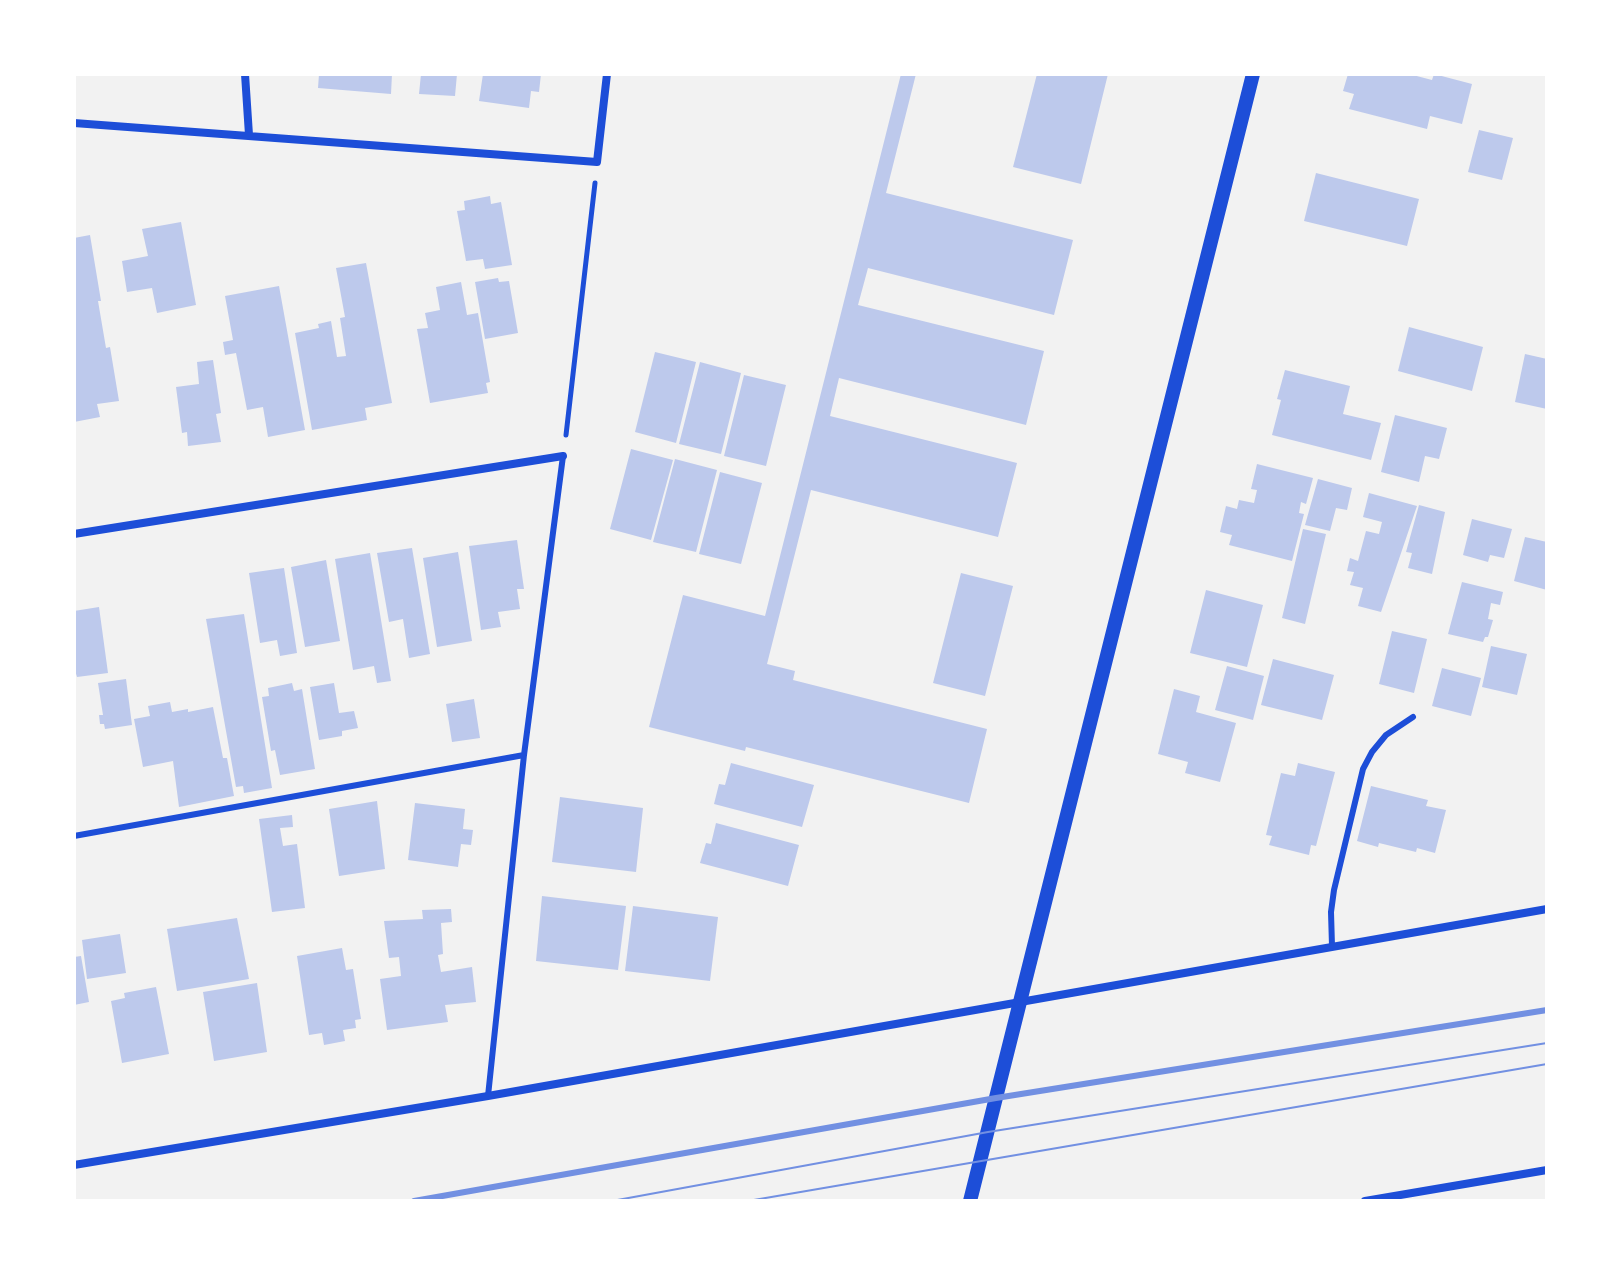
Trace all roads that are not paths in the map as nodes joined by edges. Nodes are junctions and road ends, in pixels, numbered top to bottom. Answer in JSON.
{"nodes":[{"id":1,"x":245,"y":74,"type":"edge"},
{"id":2,"x":607,"y":74,"type":"edge"},
{"id":3,"x":1253,"y":74,"type":"edge"},
{"id":4,"x":74,"y":123,"type":"edge"},
{"id":5,"x":249,"y":135,"type":"junction"},
{"id":6,"x":563,"y":456,"type":"joint"},
{"id":7,"x":74,"y":534,"type":"edge"},
{"id":8,"x":1413,"y":717,"type":"dead end"},
{"id":9,"x":524,"y":755,"type":"junction"},
{"id":10,"x":74,"y":836,"type":"edge"},
{"id":11,"x":1547,"y":909,"type":"edge"},
{"id":12,"x":1332,"y":946,"type":"junction"},
{"id":13,"x":1021,"y":1001,"type":"junction"},
{"id":14,"x":488,"y":1096,"type":"junction"},
{"id":15,"x":74,"y":1165,"type":"edge"},
{"id":16,"x":1547,"y":1170,"type":"edge"},
{"id":17,"x":970,"y":1201,"type":"edge"},
{"id":18,"x":1365,"y":1201,"type":"edge"}],
"edges":[{"from":1,"to":5,"type":"street"},
{"from":2,"to":5,"type":"street"},
{"from":3,"to":13,"type":"street"},
{"from":4,"to":5,"type":"street"},
{"from":6,"to":7,"type":"street"},
{"from":6,"to":9,"type":"lane"},
{"from":8,"to":12,"type":"lane"},
{"from":9,"to":10,"type":"lane"},
{"from":9,"to":14,"type":"lane"},
{"from":11,"to":12,"type":"street"},
{"from":12,"to":13,"type":"street"},
{"from":13,"to":14,"type":"street"},
{"from":13,"to":17,"type":"street"},
{"from":14,"to":15,"type":"street"},
{"from":16,"to":18,"type":"street"}]}
